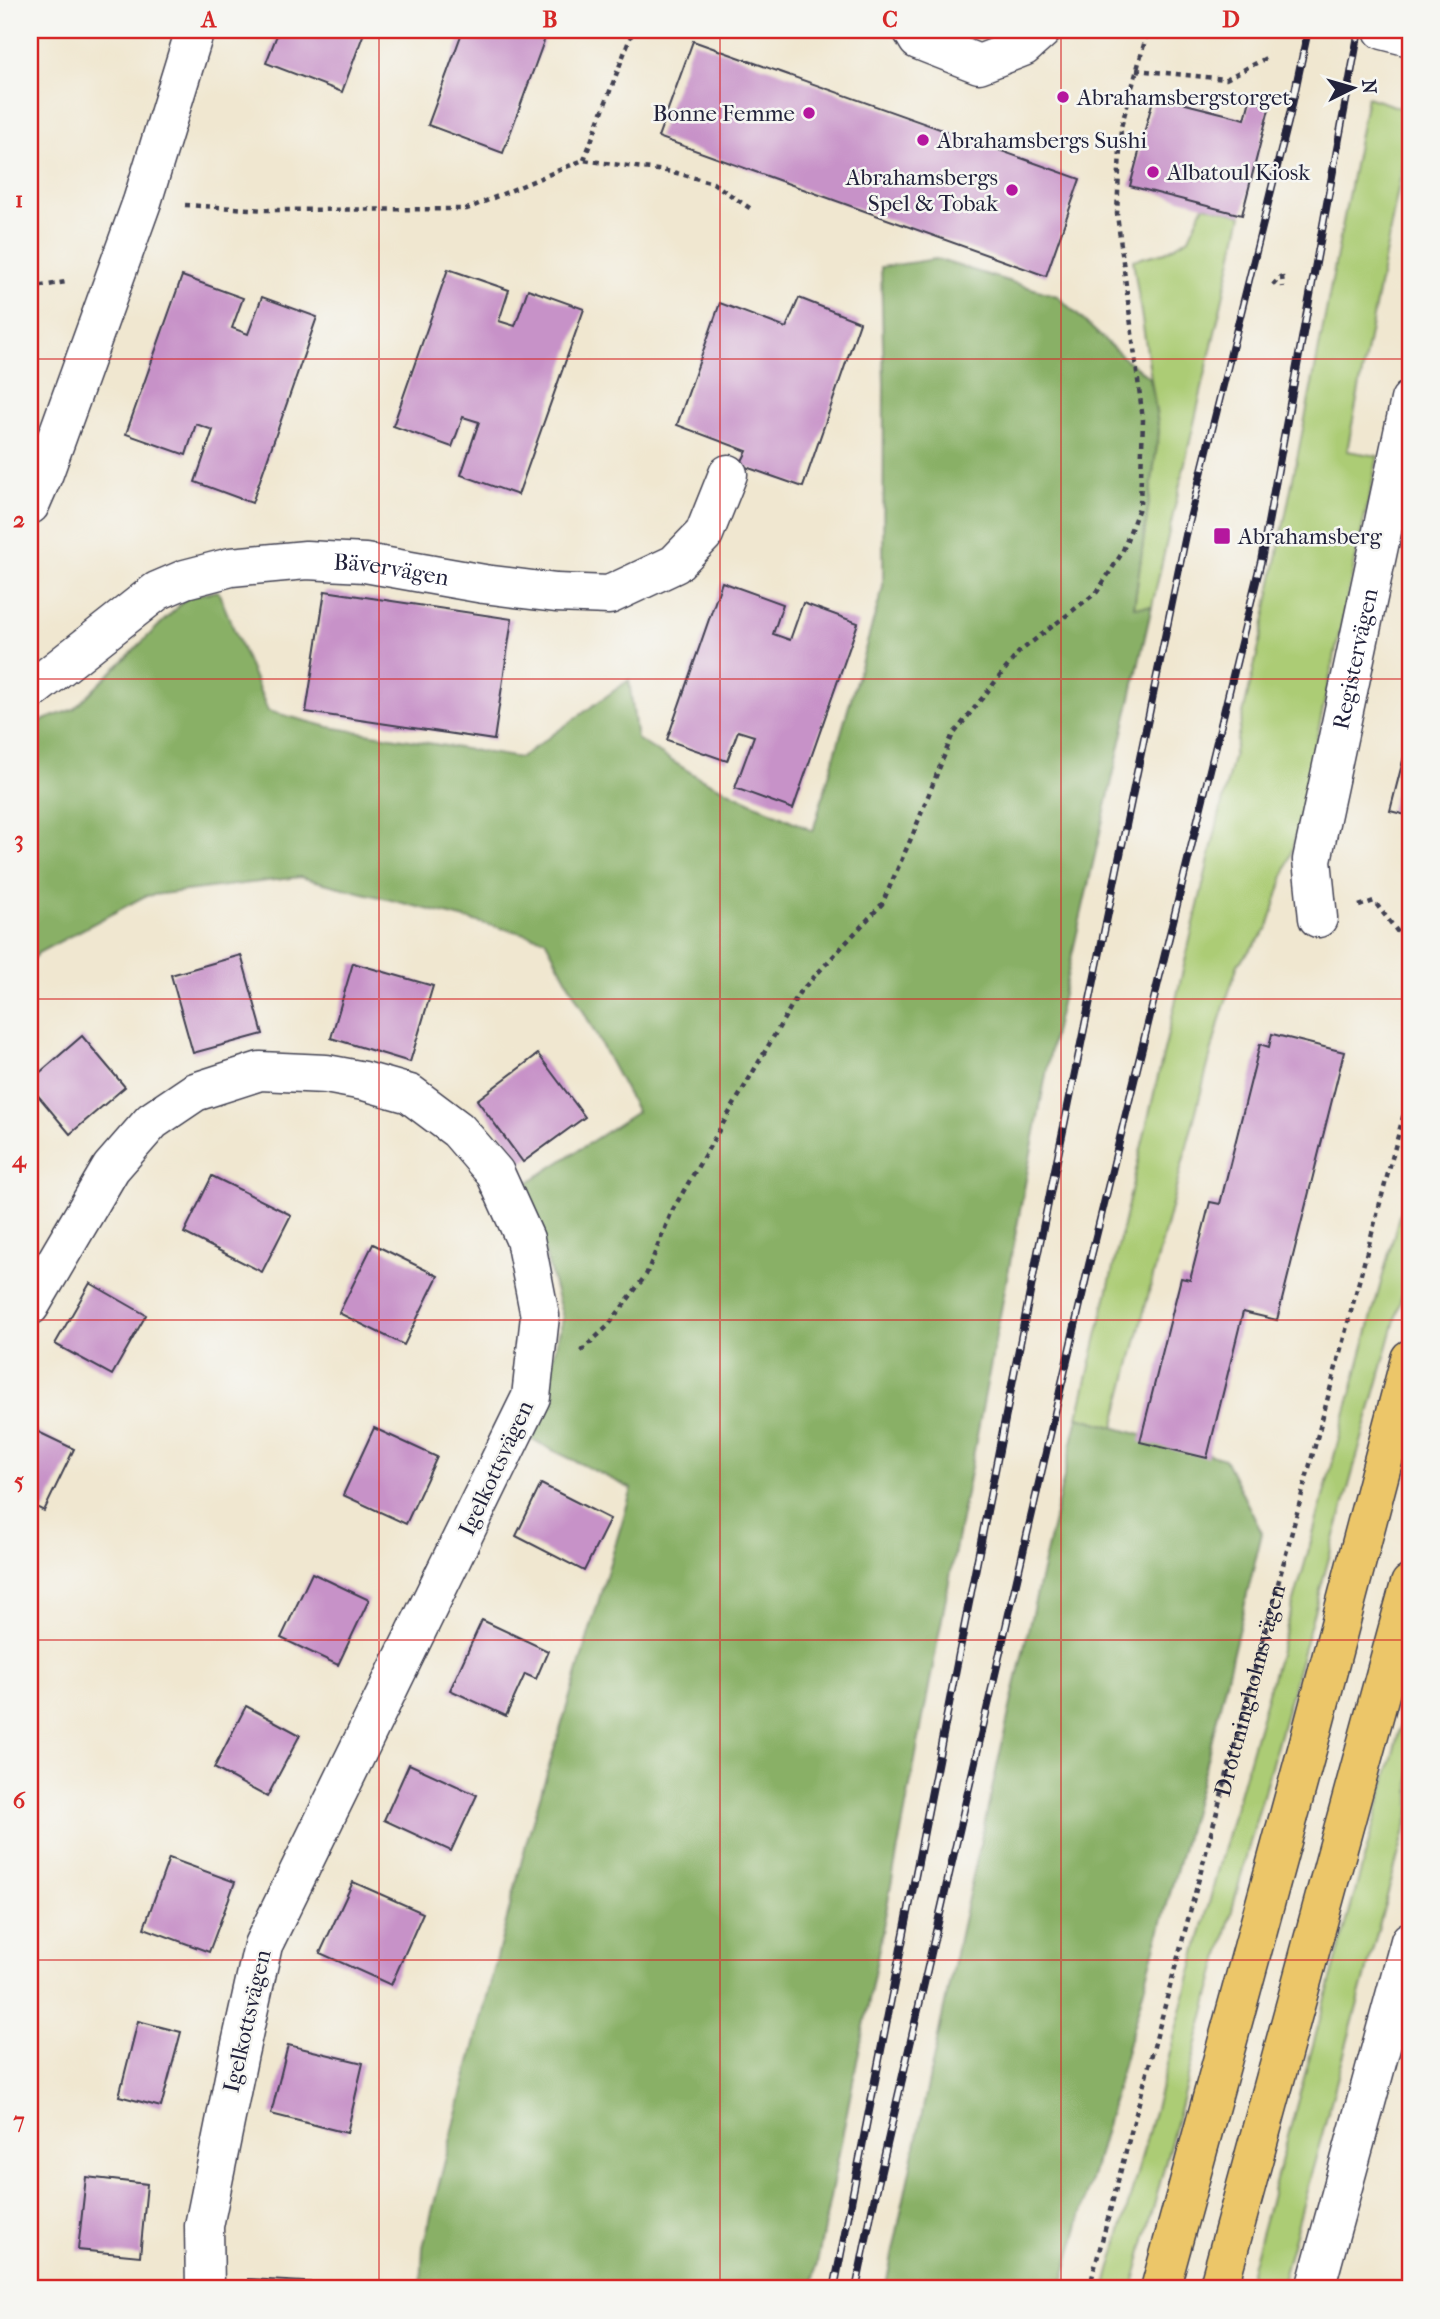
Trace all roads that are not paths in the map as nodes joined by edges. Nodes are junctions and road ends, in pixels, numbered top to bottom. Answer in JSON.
{"nodes":[{"id":1,"x":195,"y":30,"type":"edge"},
{"id":2,"x":912,"y":30,"type":"edge"},
{"id":3,"x":1042,"y":30,"type":"edge"},
{"id":4,"x":1383,"y":30,"type":"edge"},
{"id":5,"x":1410,"y":37,"type":"edge"},
{"id":6,"x":1410,"y":400,"type":"edge"},
{"id":7,"x":728,"y":474,"type":"dead end"},
{"id":8,"x":30,"y":505,"type":"edge"},
{"id":9,"x":30,"y":691,"type":"edge"},
{"id":10,"x":1318,"y":918,"type":"road end"},
{"id":11,"x":30,"y":1306,"type":"edge"},
{"id":12,"x":1410,"y":1359,"type":"edge"},
{"id":13,"x":1410,"y":1584,"type":"edge"},
{"id":14,"x":1410,"y":1941,"type":"edge"},
{"id":15,"x":205,"y":2289,"type":"edge"},
{"id":16,"x":1160,"y":2289,"type":"edge"},
{"id":17,"x":1218,"y":2289,"type":"edge"},
{"id":18,"x":1315,"y":2289,"type":"edge"}],
"edges":[{"from":1,"to":8,"type":"street"},
{"from":2,"to":3,"type":"street"},
{"from":4,"to":5,"type":"street"},
{"from":6,"to":10,"type":"street","name":"Registervägen"},
{"from":7,"to":9,"type":"street","name":"Bävervägen"},
{"from":11,"to":15,"type":"street","name":"Igelkottsvägen"},
{"from":12,"to":16,"type":"main road"},
{"from":13,"to":17,"type":"main road"},
{"from":14,"to":18,"type":"street"}]}
